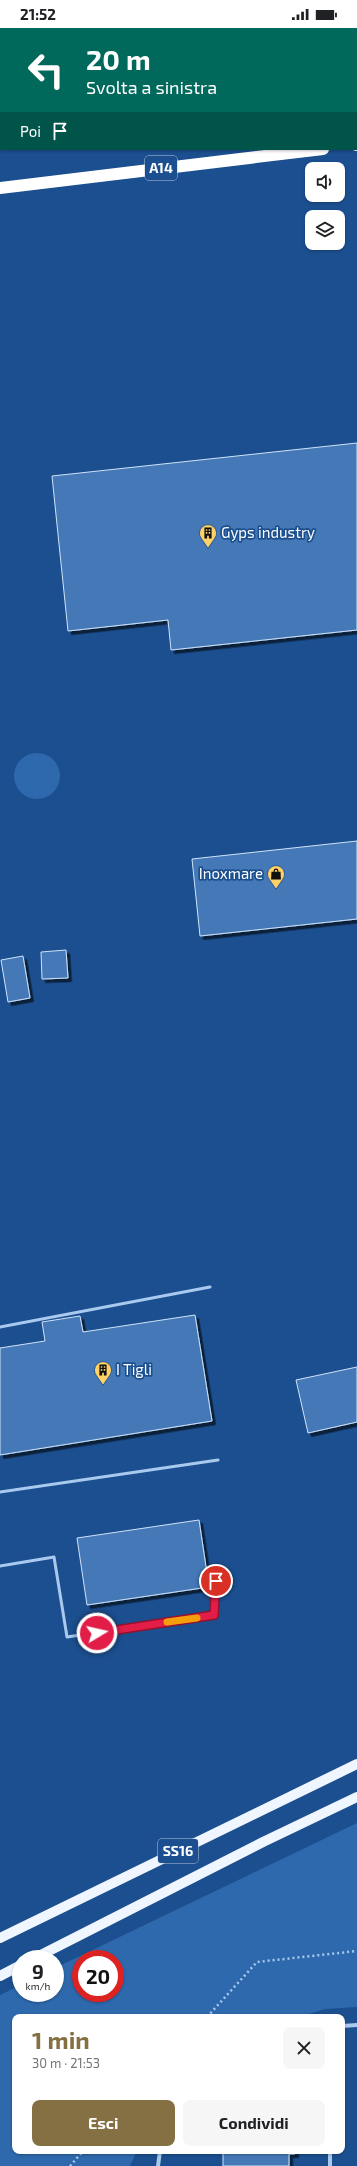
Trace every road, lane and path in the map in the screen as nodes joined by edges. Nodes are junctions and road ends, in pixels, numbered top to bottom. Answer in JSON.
{"nodes":[{"id":1,"x":315,"y":150,"type":"edge"},
{"id":2,"x":0,"y":188,"type":"edge"},
{"id":3,"x":210,"y":1287,"type":"dead end"},
{"id":4,"x":0,"y":1327,"type":"edge"},
{"id":5,"x":218,"y":1460,"type":"dead end"},
{"id":6,"x":0,"y":1492,"type":"edge"},
{"id":7,"x":0,"y":1566,"type":"edge"},
{"id":8,"x":216,"y":1581,"type":"dead end"},
{"id":9,"x":357,"y":1764,"type":"edge"},
{"id":10,"x":357,"y":1796,"type":"edge"},
{"id":11,"x":0,"y":1938,"type":"edge"},
{"id":12,"x":51,"y":1950,"type":"edge"},
{"id":13,"x":357,"y":1951,"type":"edge"},
{"id":14,"x":12,"y":1970,"type":"edge"},
{"id":15,"x":0,"y":1976,"type":"edge"},
{"id":16,"x":209,"y":2014,"type":"edge"},
{"id":17,"x":357,"y":2025,"type":"edge"},
{"id":18,"x":345,"y":2026,"type":"edge"},
{"id":19,"x":81,"y":2154,"type":"edge"},
{"id":20,"x":160,"y":2154,"type":"edge"},
{"id":21,"x":330,"y":2154,"type":"edge"},
{"id":22,"x":70,"y":2166,"type":"edge"},
{"id":23,"x":158,"y":2166,"type":"edge"},
{"id":24,"x":330,"y":2166,"type":"edge"}],
"edges":[{"from":1,"to":2,"type":"highway","number":"A14"},
{"from":3,"to":4,"type":"lane"},
{"from":5,"to":6,"type":"lane"},
{"from":7,"to":8,"type":"lane"},
{"from":9,"to":11,"type":"main road","number":"SS16"},
{"from":10,"to":12,"type":"main road","number":"SS16"},
{"from":13,"to":16,"type":"path"},
{"from":14,"to":15,"type":"main road"},
{"from":17,"to":18,"type":"street"},
{"from":19,"to":22,"type":"path"},
{"from":20,"to":23,"type":"street"},
{"from":21,"to":24,"type":"street"}]}
